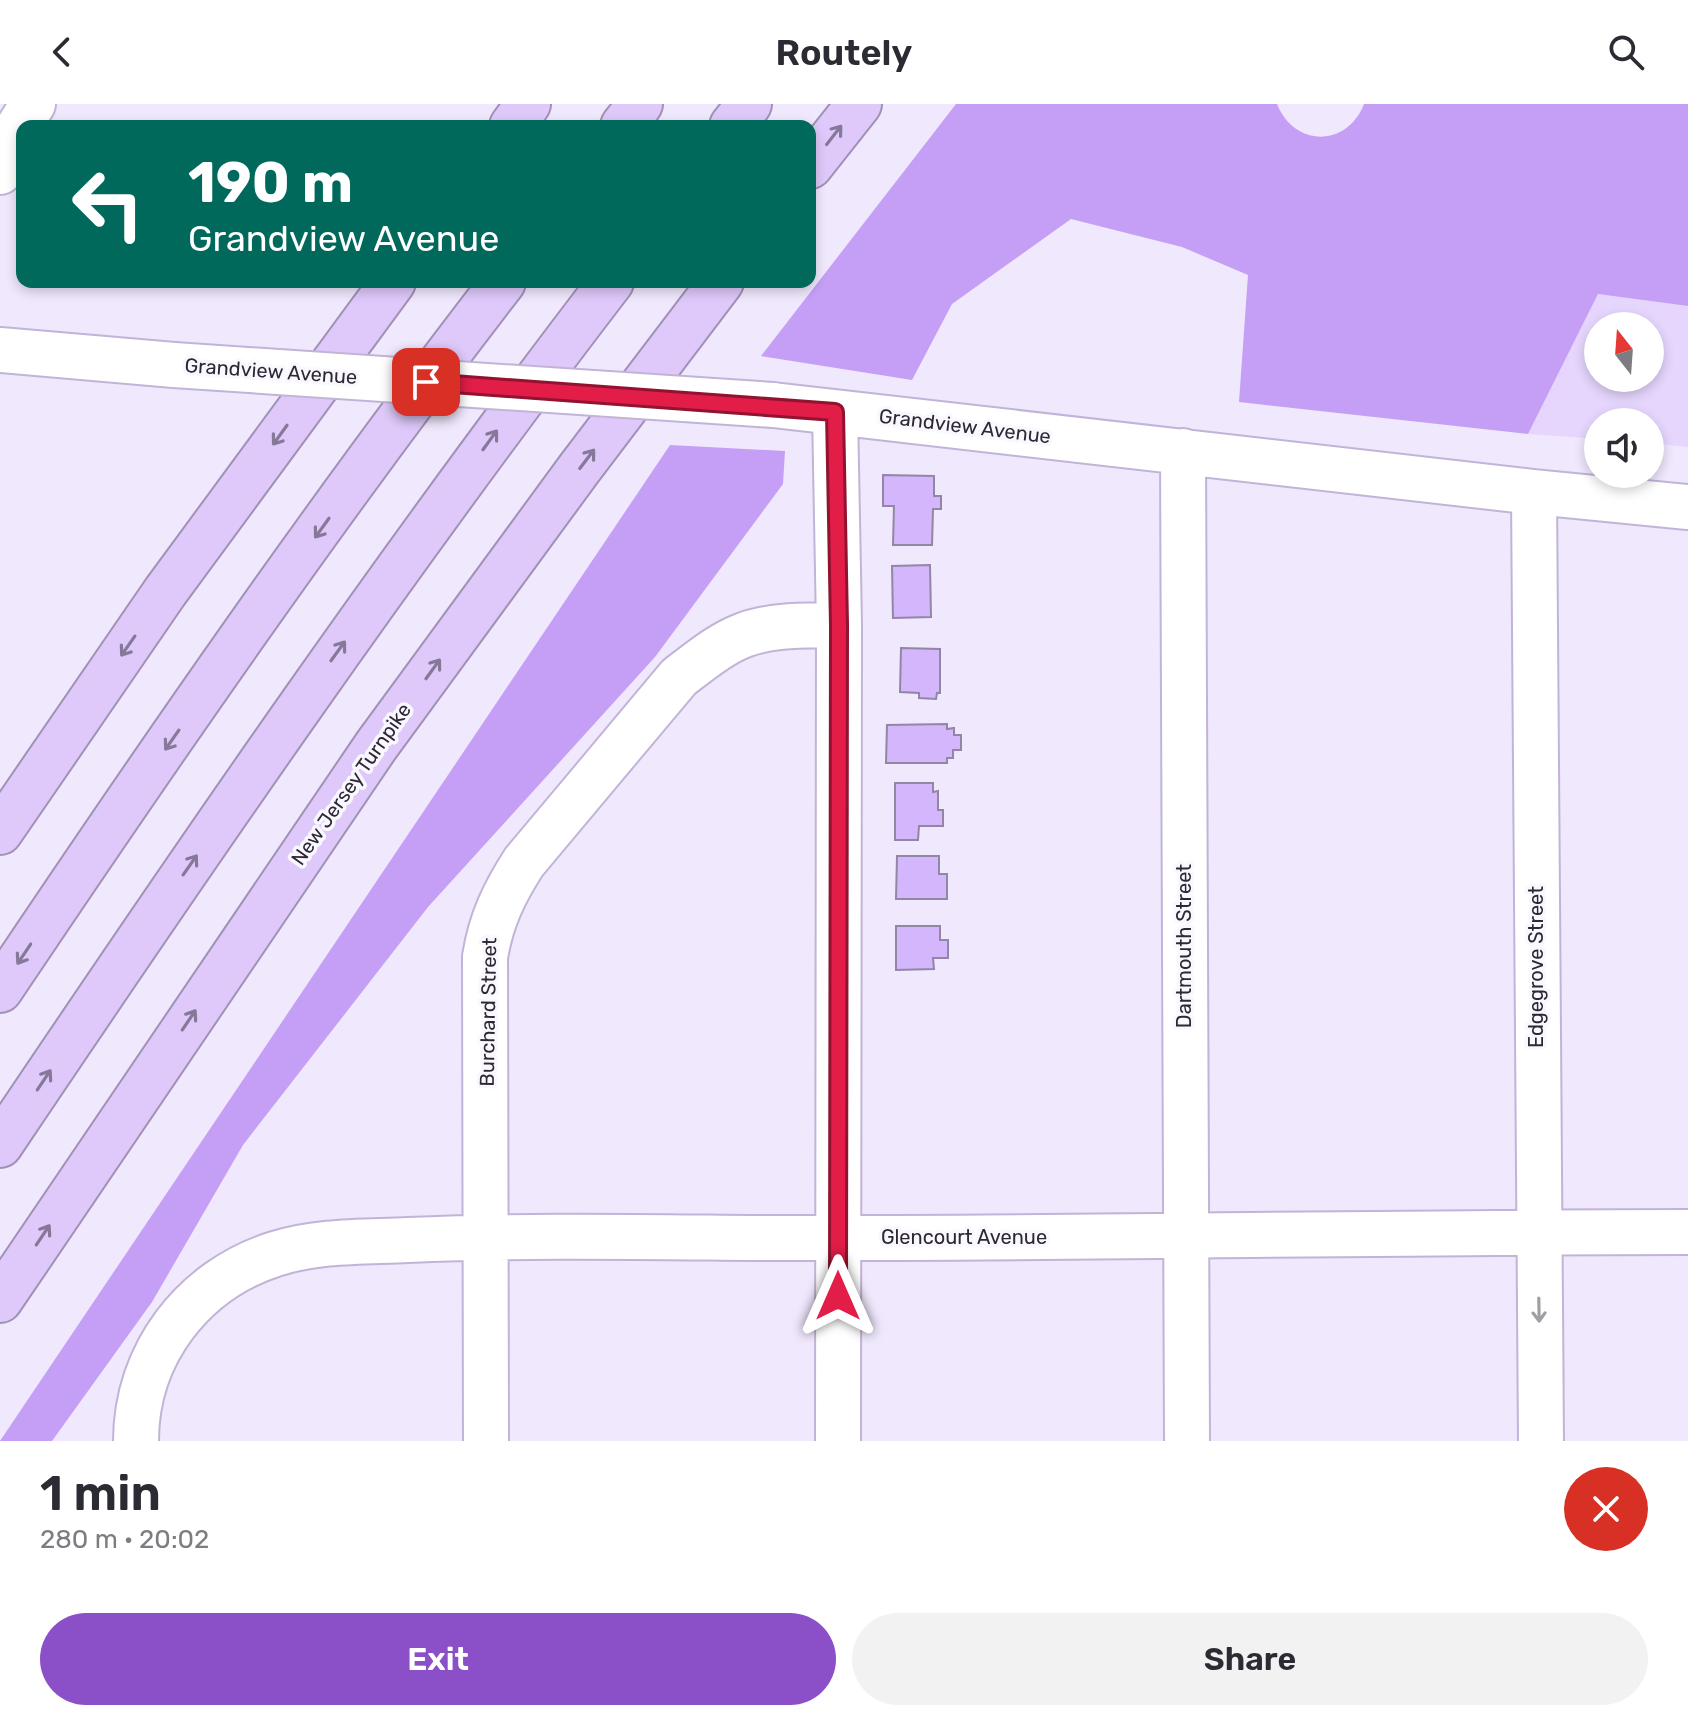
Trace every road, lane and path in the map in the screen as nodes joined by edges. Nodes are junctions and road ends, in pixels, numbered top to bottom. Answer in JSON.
{"nodes":[{"id":1,"x":640,"y":104,"type":"edge"},
{"id":2,"x":749,"y":104,"type":"edge"},
{"id":3,"x":859,"y":104,"type":"edge"},
{"id":4,"x":628,"y":120,"type":"edge"},
{"id":5,"x":737,"y":120,"type":"edge"},
{"id":6,"x":16,"y":132,"type":"edge"},
{"id":7,"x":816,"y":158,"type":"edge"},
{"id":8,"x":0,"y":172,"type":"edge"},
{"id":9,"x":389,"y":288,"type":"edge"},
{"id":10,"x":498,"y":288,"type":"edge"},
{"id":11,"x":606,"y":288,"type":"edge"},
{"id":12,"x":716,"y":288,"type":"edge"},
{"id":13,"x":0,"y":350,"type":"edge"},
{"id":14,"x":835,"y":412,"type":"junction"},
{"id":15,"x":1183,"y":451,"type":"junction"},
{"id":16,"x":1534,"y":492,"type":"junction"},
{"id":17,"x":1688,"y":507,"type":"edge"},
{"id":18,"x":839,"y":625,"type":"junction"},
{"id":19,"x":0,"y":832,"type":"edge"},
{"id":20,"x":0,"y":990,"type":"edge"},
{"id":21,"x":0,"y":1145,"type":"edge"},
{"id":22,"x":1537,"y":1232,"type":"junction"},
{"id":23,"x":1688,"y":1232,"type":"edge"},
{"id":24,"x":1185,"y":1234,"type":"junction"},
{"id":25,"x":485,"y":1237,"type":"junction"},
{"id":26,"x":839,"y":1238,"type":"junction"},
{"id":27,"x":0,"y":1300,"type":"edge"},
{"id":28,"x":136,"y":1441,"type":"edge"},
{"id":29,"x":486,"y":1441,"type":"edge"},
{"id":30,"x":838,"y":1441,"type":"edge"},
{"id":31,"x":1187,"y":1441,"type":"edge"},
{"id":32,"x":1541,"y":1441,"type":"edge"}],
"edges":[{"from":1,"to":4,"type":"highway"},
{"from":2,"to":5,"type":"highway"},
{"from":7,"to":3,"type":"highway","one_way":true},
{"from":6,"to":8,"type":"street"},
{"from":9,"to":19,"type":"highway","one_way":true},
{"from":10,"to":20,"type":"highway","one_way":true},
{"from":21,"to":11,"type":"highway","one_way":true},
{"from":27,"to":12,"type":"highway","name":"New Jersey Turnpike","one_way":true},
{"from":13,"to":14,"type":"street","name":"Grandview Avenue","bridge":true},
{"from":14,"to":15,"type":"street","name":"Grandview Avenue"},
{"from":14,"to":18,"type":"street"},
{"from":15,"to":16,"type":"street","name":"Grandview Avenue"},
{"from":15,"to":24,"type":"street","name":"Dartmouth Street"},
{"from":16,"to":17,"type":"street","name":"Grandview Avenue"},
{"from":16,"to":22,"type":"street","name":"Edgegrove Street"},
{"from":18,"to":25,"type":"street","name":"Burchard Street"},
{"from":18,"to":26,"type":"street"},
{"from":22,"to":23,"type":"street","name":"Glencourt Avenue"},
{"from":22,"to":24,"type":"street","name":"Glencourt Avenue"},
{"from":22,"to":32,"type":"street","name":"Edgegrove Street","one_way":true},
{"from":24,"to":26,"type":"street","name":"Glencourt Avenue"},
{"from":24,"to":31,"type":"street","name":"Dartmouth Street"},
{"from":25,"to":26,"type":"street","name":"Glencourt Avenue"},
{"from":25,"to":28,"type":"street","name":"Glencourt Avenue"},
{"from":25,"to":29,"type":"street","name":"Burchard Street"},
{"from":26,"to":30,"type":"street"}]}
